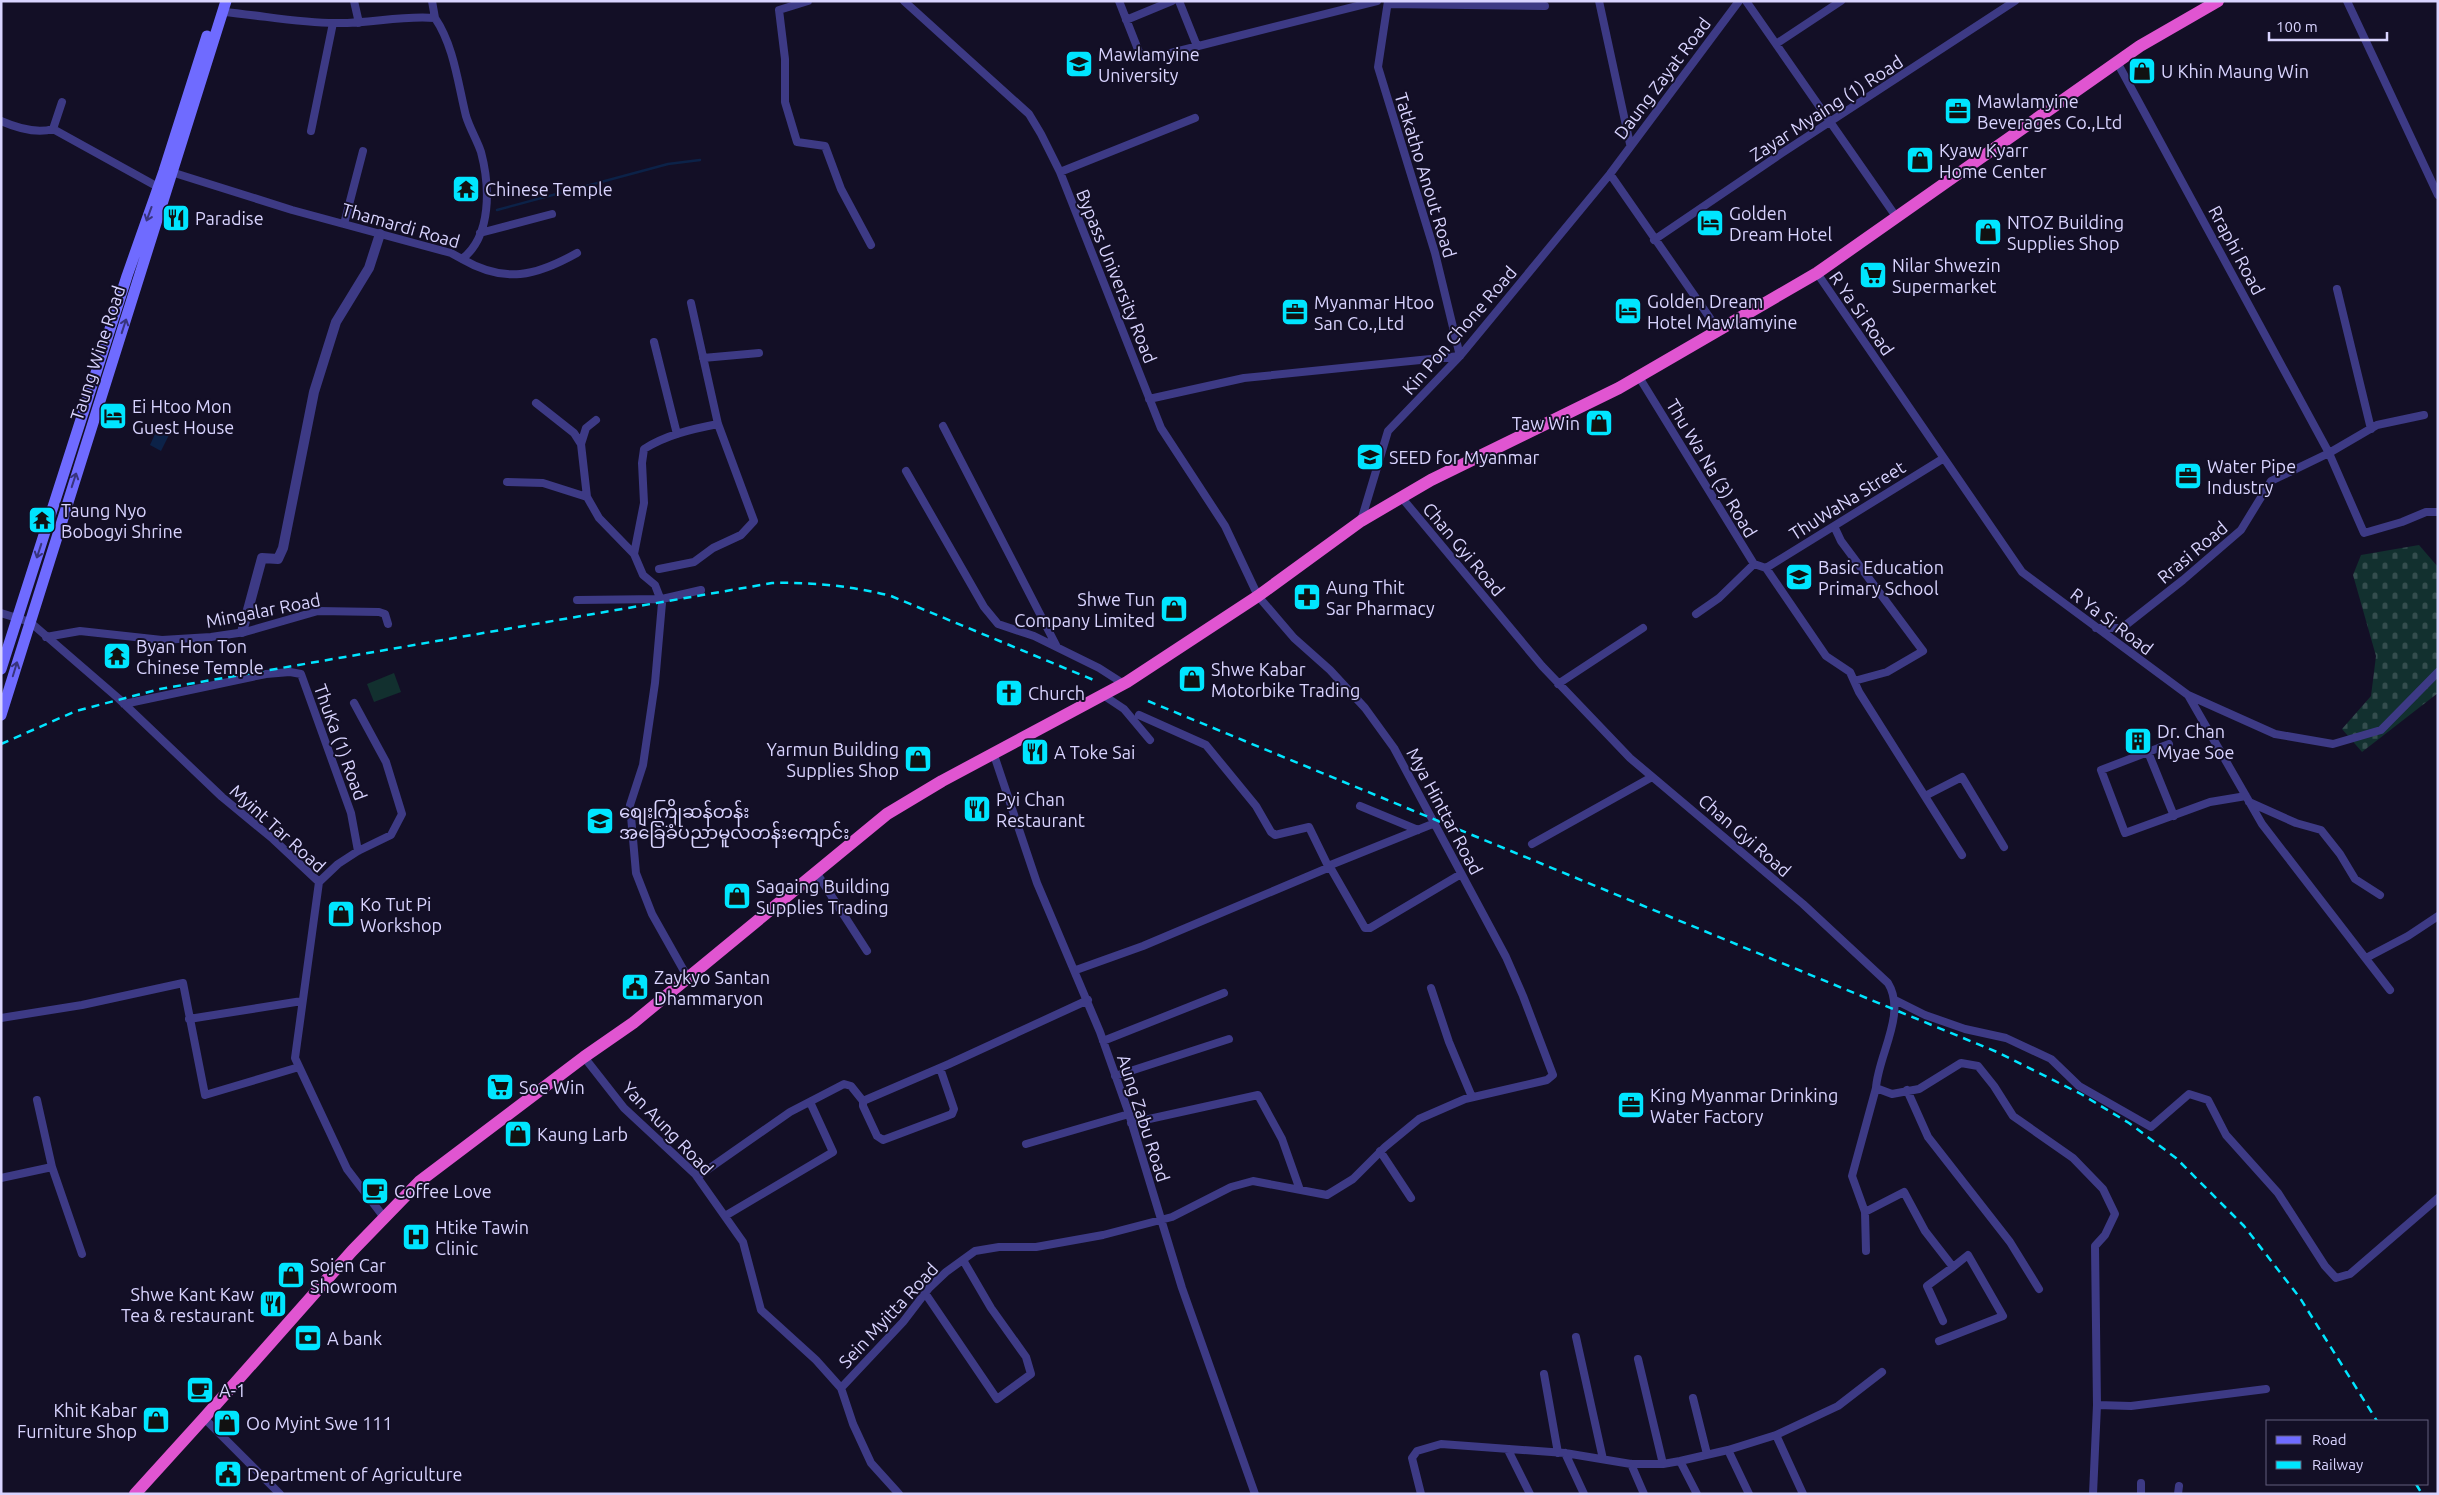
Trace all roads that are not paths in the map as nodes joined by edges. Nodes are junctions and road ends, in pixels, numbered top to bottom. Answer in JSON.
{"nodes":[{"id":1,"x":354,"y":1,"type":"edge"},
{"id":2,"x":432,"y":1,"type":"edge"},
{"id":3,"x":808,"y":1,"type":"edge"},
{"id":4,"x":904,"y":1,"type":"edge"},
{"id":5,"x":1119,"y":1,"type":"edge"},
{"id":6,"x":1172,"y":1,"type":"edge"},
{"id":7,"x":1179,"y":1,"type":"edge"},
{"id":8,"x":1377,"y":1,"type":"edge"},
{"id":9,"x":1600,"y":1,"type":"edge"},
{"id":10,"x":1739,"y":1,"type":"edge"},
{"id":11,"x":1746,"y":1,"type":"edge"},
{"id":12,"x":1841,"y":1,"type":"edge"},
{"id":13,"x":2014,"y":1,"type":"edge"},
{"id":14,"x":2218,"y":1,"type":"edge"},
{"id":15,"x":2347,"y":1,"type":"edge"},
{"id":16,"x":1361,"y":2,"type":"edge"},
{"id":17,"x":1388,"y":3,"type":"edge"},
{"id":18,"x":1506,"y":3,"type":"edge"},
{"id":19,"x":222,"y":5,"type":"edge"},
{"id":20,"x":1545,"y":6,"type":"dead end"},
{"id":21,"x":435,"y":18,"type":"junction"},
{"id":22,"x":1126,"y":20,"type":"junction"},
{"id":23,"x":359,"y":23,"type":"junction"},
{"id":24,"x":334,"y":24,"type":"junction"},
{"id":25,"x":1776,"y":44,"type":"junction"},
{"id":26,"x":1197,"y":46,"type":"junction"},
{"id":27,"x":2117,"y":62,"type":"junction"},
{"id":28,"x":62,"y":102,"type":"dead end"},
{"id":29,"x":1195,"y":118,"type":"dead end"},
{"id":30,"x":1,"y":122,"type":"edge"},
{"id":31,"x":1831,"y":122,"type":"junction"},
{"id":32,"x":53,"y":129,"type":"junction"},
{"id":33,"x":311,"y":131,"type":"dead end"},
{"id":34,"x":1630,"y":144,"type":"junction"},
{"id":35,"x":363,"y":150,"type":"dead end"},
{"id":36,"x":169,"y":171,"type":"junction"},
{"id":37,"x":1060,"y":172,"type":"junction"},
{"id":38,"x":1610,"y":174,"type":"junction"},
{"id":39,"x":158,"y":187,"type":"junction"},
{"id":40,"x":2438,"y":195,"type":"edge"},
{"id":41,"x":552,"y":214,"type":"dead end"},
{"id":42,"x":1896,"y":218,"type":"junction"},
{"id":43,"x":344,"y":224,"type":"junction"},
{"id":44,"x":480,"y":233,"type":"junction"},
{"id":45,"x":380,"y":234,"type":"junction"},
{"id":46,"x":1654,"y":240,"type":"junction"},
{"id":47,"x":870,"y":245,"type":"dead end"},
{"id":48,"x":577,"y":253,"type":"dead end"},
{"id":49,"x":462,"y":259,"type":"junction"},
{"id":50,"x":1817,"y":274,"type":"junction"},
{"id":51,"x":2337,"y":289,"type":"dead end"},
{"id":52,"x":692,"y":303,"type":"dead end"},
{"id":53,"x":1718,"y":331,"type":"junction"},
{"id":54,"x":654,"y":342,"type":"dead end"},
{"id":55,"x":758,"y":353,"type":"dead end"},
{"id":56,"x":1460,"y":356,"type":"junction"},
{"id":57,"x":703,"y":358,"type":"junction"},
{"id":58,"x":1639,"y":377,"type":"junction"},
{"id":59,"x":1149,"y":399,"type":"junction"},
{"id":60,"x":536,"y":403,"type":"dead end"},
{"id":61,"x":2424,"y":415,"type":"dead end"},
{"id":62,"x":596,"y":420,"type":"dead end"},
{"id":63,"x":718,"y":424,"type":"junction"},
{"id":64,"x":943,"y":426,"type":"dead end"},
{"id":65,"x":2371,"y":429,"type":"junction"},
{"id":66,"x":677,"y":434,"type":"junction"},
{"id":67,"x":581,"y":444,"type":"junction"},
{"id":68,"x":2329,"y":453,"type":"junction"},
{"id":69,"x":1944,"y":458,"type":"junction"},
{"id":70,"x":906,"y":471,"type":"dead end"},
{"id":71,"x":507,"y":482,"type":"dead end"},
{"id":72,"x":587,"y":497,"type":"junction"},
{"id":73,"x":1402,"y":498,"type":"junction"},
{"id":74,"x":2438,"y":512,"type":"edge"},
{"id":75,"x":1361,"y":521,"type":"junction"},
{"id":76,"x":1834,"y":526,"type":"junction"},
{"id":77,"x":634,"y":554,"type":"junction"},
{"id":78,"x":1754,"y":564,"type":"junction"},
{"id":79,"x":1766,"y":568,"type":"junction"},
{"id":80,"x":659,"y":569,"type":"dead end"},
{"id":81,"x":701,"y":590,"type":"dead end"},
{"id":82,"x":1258,"y":596,"type":"junction"},
{"id":83,"x":662,"y":599,"type":"junction"},
{"id":84,"x":577,"y":600,"type":"dead end"},
{"id":85,"x":1,"y":613,"type":"edge"},
{"id":86,"x":1696,"y":614,"type":"dead end"},
{"id":87,"x":17,"y":618,"type":"junction"},
{"id":88,"x":30,"y":622,"type":"junction"},
{"id":89,"x":388,"y":624,"type":"dead end"},
{"id":90,"x":1643,"y":628,"type":"dead end"},
{"id":91,"x":2096,"y":628,"type":"junction"},
{"id":92,"x":242,"y":632,"type":"junction"},
{"id":93,"x":46,"y":637,"type":"junction"},
{"id":94,"x":1057,"y":647,"type":"junction"},
{"id":95,"x":1,"y":669,"type":"edge"},
{"id":96,"x":2438,"y":672,"type":"edge"},
{"id":97,"x":1854,"y":681,"type":"junction"},
{"id":98,"x":1124,"y":684,"type":"junction"},
{"id":99,"x":1558,"y":684,"type":"junction"},
{"id":100,"x":1103,"y":695,"type":"junction"},
{"id":101,"x":2188,"y":695,"type":"junction"},
{"id":102,"x":354,"y":703,"type":"dead end"},
{"id":103,"x":124,"y":704,"type":"junction"},
{"id":104,"x":1140,"y":715,"type":"dead end"},
{"id":105,"x":1,"y":716,"type":"edge"},
{"id":106,"x":1150,"y":740,"type":"dead end"},
{"id":107,"x":2169,"y":744,"type":"dead end"},
{"id":108,"x":2148,"y":752,"type":"junction"},
{"id":109,"x":994,"y":755,"type":"junction"},
{"id":110,"x":1652,"y":777,"type":"junction"},
{"id":111,"x":1925,"y":796,"type":"junction"},
{"id":112,"x":2247,"y":799,"type":"junction"},
{"id":113,"x":1360,"y":806,"type":"dead end"},
{"id":114,"x":2174,"y":816,"type":"junction"},
{"id":115,"x":1435,"y":824,"type":"junction"},
{"id":116,"x":1418,"y":830,"type":"junction"},
{"id":117,"x":1532,"y":844,"type":"dead end"},
{"id":118,"x":2004,"y":847,"type":"dead end"},
{"id":119,"x":358,"y":851,"type":"junction"},
{"id":120,"x":1962,"y":855,"type":"dead end"},
{"id":121,"x":1330,"y":866,"type":"junction"},
{"id":122,"x":816,"y":872,"type":"junction"},
{"id":123,"x":1461,"y":874,"type":"junction"},
{"id":124,"x":319,"y":882,"type":"junction"},
{"id":125,"x":2380,"y":895,"type":"dead end"},
{"id":126,"x":2438,"y":916,"type":"edge"},
{"id":127,"x":867,"y":951,"type":"dead end"},
{"id":128,"x":2366,"y":958,"type":"junction"},
{"id":129,"x":1076,"y":970,"type":"junction"},
{"id":130,"x":688,"y":978,"type":"junction"},
{"id":131,"x":1431,"y":988,"type":"dead end"},
{"id":132,"x":2390,"y":990,"type":"dead end"},
{"id":133,"x":1224,"y":993,"type":"dead end"},
{"id":134,"x":1088,"y":1000,"type":"junction"},
{"id":135,"x":1895,"y":1000,"type":"junction"},
{"id":136,"x":302,"y":1001,"type":"junction"},
{"id":137,"x":1,"y":1018,"type":"edge"},
{"id":138,"x":189,"y":1019,"type":"junction"},
{"id":139,"x":1229,"y":1038,"type":"dead end"},
{"id":140,"x":1103,"y":1041,"type":"junction"},
{"id":141,"x":584,"y":1057,"type":"junction"},
{"id":142,"x":299,"y":1067,"type":"junction"},
{"id":143,"x":940,"y":1068,"type":"junction"},
{"id":144,"x":1116,"y":1076,"type":"junction"},
{"id":145,"x":1876,"y":1088,"type":"junction"},
{"id":146,"x":1907,"y":1090,"type":"junction"},
{"id":147,"x":1472,"y":1097,"type":"junction"},
{"id":148,"x":37,"y":1100,"type":"dead end"},
{"id":149,"x":863,"y":1101,"type":"junction"},
{"id":150,"x":810,"y":1102,"type":"junction"},
{"id":151,"x":1129,"y":1114,"type":"junction"},
{"id":152,"x":1131,"y":1123,"type":"junction"},
{"id":153,"x":1026,"y":1144,"type":"dead end"},
{"id":154,"x":1380,"y":1151,"type":"junction"},
{"id":155,"x":52,"y":1167,"type":"junction"},
{"id":156,"x":697,"y":1177,"type":"junction"},
{"id":157,"x":1,"y":1178,"type":"edge"},
{"id":158,"x":1300,"y":1190,"type":"junction"},
{"id":159,"x":1411,"y":1198,"type":"dead end"},
{"id":160,"x":2438,"y":1198,"type":"edge"},
{"id":161,"x":1865,"y":1212,"type":"junction"},
{"id":162,"x":383,"y":1216,"type":"junction"},
{"id":163,"x":725,"y":1216,"type":"junction"},
{"id":164,"x":1161,"y":1219,"type":"junction"},
{"id":165,"x":1866,"y":1251,"type":"dead end"},
{"id":166,"x":82,"y":1254,"type":"dead end"},
{"id":167,"x":962,"y":1260,"type":"junction"},
{"id":168,"x":1952,"y":1267,"type":"junction"},
{"id":169,"x":2040,"y":1289,"type":"dead end"},
{"id":170,"x":925,"y":1292,"type":"junction"},
{"id":171,"x":1943,"y":1321,"type":"dead end"},
{"id":172,"x":1576,"y":1336,"type":"dead end"},
{"id":173,"x":1939,"y":1342,"type":"dead end"},
{"id":174,"x":1638,"y":1359,"type":"dead end"},
{"id":175,"x":1882,"y":1372,"type":"dead end"},
{"id":176,"x":1544,"y":1374,"type":"dead end"},
{"id":177,"x":840,"y":1388,"type":"junction"},
{"id":178,"x":2266,"y":1389,"type":"dead end"},
{"id":179,"x":1692,"y":1398,"type":"dead end"},
{"id":180,"x":2097,"y":1405,"type":"junction"},
{"id":181,"x":204,"y":1418,"type":"junction"},
{"id":182,"x":1776,"y":1435,"type":"junction"},
{"id":183,"x":1508,"y":1450,"type":"junction"},
{"id":184,"x":1728,"y":1450,"type":"junction"},
{"id":185,"x":1561,"y":1453,"type":"junction"},
{"id":186,"x":1707,"y":1454,"type":"junction"},
{"id":187,"x":1603,"y":1459,"type":"junction"},
{"id":188,"x":1680,"y":1461,"type":"junction"},
{"id":189,"x":1631,"y":1464,"type":"junction"},
{"id":190,"x":1663,"y":1464,"type":"junction"},
{"id":191,"x":2141,"y":1483,"type":"dead end"},
{"id":192,"x":135,"y":1494,"type":"edge"},
{"id":193,"x":280,"y":1494,"type":"edge"},
{"id":194,"x":899,"y":1494,"type":"edge"},
{"id":195,"x":1255,"y":1494,"type":"edge"},
{"id":196,"x":1421,"y":1494,"type":"edge"},
{"id":197,"x":1530,"y":1494,"type":"edge"},
{"id":198,"x":1584,"y":1494,"type":"edge"},
{"id":199,"x":1644,"y":1494,"type":"edge"},
{"id":200,"x":1697,"y":1494,"type":"edge"},
{"id":201,"x":1748,"y":1494,"type":"edge"},
{"id":202,"x":1803,"y":1494,"type":"edge"},
{"id":203,"x":2093,"y":1494,"type":"edge"},
{"id":204,"x":2141,"y":1494,"type":"edge"}],
"edges":[{"from":1,"to":23,"type":"street"},
{"from":2,"to":21,"type":"street","name":"Thamardi Road"},
{"from":3,"to":47,"type":"street"},
{"from":4,"to":37,"type":"street","name":"Bypass University Road"},
{"from":5,"to":22,"type":"street"},
{"from":6,"to":22,"type":"street"},
{"from":7,"to":26,"type":"street"},
{"from":8,"to":16,"type":"street"},
{"from":9,"to":34,"type":"street"},
{"from":10,"to":34,"type":"street","name":"Daung Zayat Road"},
{"from":11,"to":25,"type":"street"},
{"from":12,"to":25,"type":"street"},
{"from":13,"to":31,"type":"street","name":"Zayar Myaing (1) Road"},
{"from":14,"to":27,"type":"highway"},
{"from":15,"to":40,"type":"street"},
{"from":16,"to":26,"type":"street"},
{"from":17,"to":18,"type":"street"},
{"from":17,"to":56,"type":"street","name":"Tatkatho Anout Road"},
{"from":18,"to":20,"type":"street"},
{"from":19,"to":24,"type":"street"},
{"from":19,"to":36,"type":"main road","name":"Taung Wine Road"},
{"from":21,"to":23,"type":"street"},
{"from":21,"to":44,"type":"street","name":"Thamardi Road"},
{"from":22,"to":26,"type":"street"},
{"from":23,"to":24,"type":"street"},
{"from":24,"to":33,"type":"street"},
{"from":25,"to":31,"type":"street"},
{"from":27,"to":42,"type":"highway"},
{"from":27,"to":68,"type":"street","name":"Rraphi Road"},
{"from":28,"to":32,"type":"street"},
{"from":29,"to":37,"type":"street"},
{"from":30,"to":32,"type":"street"},
{"from":31,"to":42,"type":"street"},
{"from":31,"to":46,"type":"street","name":"Zayar Myaing (1) Road"},
{"from":32,"to":39,"type":"street"},
{"from":34,"to":38,"type":"street","name":"Daung Zayat Road"},
{"from":35,"to":43,"type":"street"},
{"from":36,"to":39,"type":"main road","name":"Taung Wine Road"},
{"from":36,"to":43,"type":"street","name":"Thamardi Road"},
{"from":88,"to":36,"type":"main road","name":"Taung Wine Road","one_way":true},
{"from":37,"to":59,"type":"street","name":"Bypass University Road"},
{"from":38,"to":46,"type":"street"},
{"from":38,"to":56,"type":"street","name":"Kin Pon Chone Road"},
{"from":39,"to":87,"type":"main road","name":"Taung Wine Road","one_way":true},
{"from":41,"to":44,"type":"street"},
{"from":42,"to":50,"type":"highway"},
{"from":43,"to":45,"type":"street","name":"Thamardi Road"},
{"from":44,"to":49,"type":"street","name":"Thamardi Road"},
{"from":45,"to":49,"type":"street","name":"Thamardi Road"},
{"from":45,"to":92,"type":"street"},
{"from":46,"to":53,"type":"street"},
{"from":48,"to":49,"type":"street"},
{"from":50,"to":53,"type":"highway"},
{"from":50,"to":69,"type":"street","name":"R Ya Si Road"},
{"from":51,"to":65,"type":"street"},
{"from":52,"to":57,"type":"street"},
{"from":53,"to":58,"type":"highway"},
{"from":54,"to":66,"type":"street"},
{"from":55,"to":57,"type":"street"},
{"from":56,"to":59,"type":"street"},
{"from":56,"to":75,"type":"street","name":"Kin Pon Chone Road"},
{"from":57,"to":63,"type":"street"},
{"from":58,"to":73,"type":"highway"},
{"from":58,"to":78,"type":"street","name":"Thu Wa Na (3) Road"},
{"from":59,"to":82,"type":"street","name":"Bypass University Road"},
{"from":60,"to":67,"type":"street"},
{"from":61,"to":65,"type":"street","name":"Rrasi Road"},
{"from":62,"to":67,"type":"street"},
{"from":63,"to":66,"type":"street"},
{"from":63,"to":80,"type":"street"},
{"from":64,"to":94,"type":"street"},
{"from":65,"to":68,"type":"street","name":"Rrasi Road"},
{"from":66,"to":77,"type":"street"},
{"from":67,"to":72,"type":"street"},
{"from":68,"to":74,"type":"street","name":"Rraphi Road"},
{"from":68,"to":91,"type":"street","name":"Rrasi Road"},
{"from":69,"to":76,"type":"street","name":"ThuWaNa Street"},
{"from":69,"to":91,"type":"street","name":"R Ya Si Road"},
{"from":70,"to":94,"type":"street"},
{"from":71,"to":72,"type":"street"},
{"from":72,"to":77,"type":"street"},
{"from":73,"to":75,"type":"highway"},
{"from":73,"to":99,"type":"street","name":"Chan Gyi Road"},
{"from":75,"to":82,"type":"highway"},
{"from":76,"to":79,"type":"street","name":"ThuWaNa Street"},
{"from":76,"to":97,"type":"street"},
{"from":77,"to":83,"type":"street"},
{"from":78,"to":79,"type":"street","name":"Thu Wa Na (3) Road"},
{"from":78,"to":86,"type":"street"},
{"from":79,"to":97,"type":"street"},
{"from":81,"to":83,"type":"street"},
{"from":82,"to":98,"type":"highway"},
{"from":82,"to":115,"type":"street","name":"Mya Hinttar Road"},
{"from":83,"to":84,"type":"street"},
{"from":83,"to":130,"type":"street"},
{"from":85,"to":87,"type":"street","name":"Myint Tar Road"},
{"from":87,"to":88,"type":"street","name":"Myint Tar Road"},
{"from":87,"to":95,"type":"main road","name":"Taung Wine Road"},
{"from":88,"to":93,"type":"street","name":"Myint Tar Road"},
{"from":105,"to":88,"type":"main road","name":"Taung Wine Road","one_way":true},
{"from":89,"to":92,"type":"street","name":"Mingalar Road"},
{"from":90,"to":99,"type":"street"},
{"from":91,"to":101,"type":"street","name":"R Ya Si Road"},
{"from":92,"to":93,"type":"street","name":"Mingalar Road"},
{"from":93,"to":103,"type":"street","name":"Myint Tar Road"},
{"from":94,"to":98,"type":"street"},
{"from":96,"to":101,"type":"street"},
{"from":97,"to":111,"type":"street"},
{"from":98,"to":100,"type":"highway"},
{"from":99,"to":110,"type":"street","name":"Chan Gyi Road"},
{"from":100,"to":106,"type":"street"},
{"from":100,"to":109,"type":"highway"},
{"from":101,"to":112,"type":"street","name":"R Ya Si Road"},
{"from":102,"to":119,"type":"street"},
{"from":103,"to":119,"type":"street","name":"ThuKa (1) Road"},
{"from":103,"to":124,"type":"street","name":"Myint Tar Road"},
{"from":104,"to":121,"type":"street"},
{"from":107,"to":108,"type":"street"},
{"from":108,"to":114,"type":"street"},
{"from":108,"to":114,"type":"street"},
{"from":109,"to":122,"type":"highway"},
{"from":109,"to":129,"type":"street","name":"Aung Zabu Road"},
{"from":110,"to":117,"type":"street"},
{"from":110,"to":135,"type":"street","name":"Chan Gyi Road"},
{"from":111,"to":118,"type":"street"},
{"from":111,"to":120,"type":"street"},
{"from":112,"to":114,"type":"street"},
{"from":112,"to":125,"type":"street"},
{"from":112,"to":128,"type":"street","name":"R Ya Si Road"},
{"from":113,"to":116,"type":"street"},
{"from":115,"to":116,"type":"street"},
{"from":115,"to":123,"type":"street","name":"Mya Hinttar Road"},
{"from":116,"to":121,"type":"street"},
{"from":119,"to":124,"type":"street"},
{"from":121,"to":123,"type":"street"},
{"from":121,"to":129,"type":"street"},
{"from":122,"to":127,"type":"street"},
{"from":122,"to":130,"type":"highway"},
{"from":123,"to":147,"type":"street","name":"Mya Hinttar Road"},
{"from":124,"to":136,"type":"street","name":"Myint Tar Road"},
{"from":126,"to":128,"type":"street"},
{"from":128,"to":132,"type":"street","name":"R Ya Si Road"},
{"from":129,"to":134,"type":"street","name":"Aung Zabu Road"},
{"from":130,"to":141,"type":"highway"},
{"from":131,"to":147,"type":"street"},
{"from":133,"to":140,"type":"street"},
{"from":134,"to":140,"type":"street","name":"Aung Zabu Road"},
{"from":134,"to":143,"type":"street"},
{"from":135,"to":145,"type":"street"},
{"from":135,"to":160,"type":"street"},
{"from":136,"to":138,"type":"street"},
{"from":136,"to":142,"type":"street","name":"Myint Tar Road"},
{"from":137,"to":138,"type":"street"},
{"from":138,"to":142,"type":"street"},
{"from":139,"to":144,"type":"street"},
{"from":140,"to":144,"type":"street","name":"Aung Zabu Road"},
{"from":141,"to":156,"type":"street","name":"Yan Aung Road"},
{"from":141,"to":162,"type":"highway"},
{"from":142,"to":162,"type":"street","name":"Myint Tar Road"},
{"from":143,"to":149,"type":"street"},
{"from":143,"to":149,"type":"street"},
{"from":144,"to":151,"type":"street","name":"Aung Zabu Road"},
{"from":145,"to":146,"type":"street"},
{"from":145,"to":161,"type":"street"},
{"from":146,"to":169,"type":"street"},
{"from":146,"to":180,"type":"street"},
{"from":147,"to":154,"type":"street","name":"Sein Myitta Road"},
{"from":148,"to":155,"type":"street"},
{"from":149,"to":150,"type":"street"},
{"from":150,"to":156,"type":"street"},
{"from":150,"to":163,"type":"street"},
{"from":151,"to":152,"type":"street","name":"Aung Zabu Road"},
{"from":151,"to":153,"type":"street"},
{"from":152,"to":158,"type":"street"},
{"from":152,"to":164,"type":"street","name":"Aung Zabu Road"},
{"from":154,"to":158,"type":"street","name":"Sein Myitta Road"},
{"from":154,"to":159,"type":"street"},
{"from":155,"to":157,"type":"street"},
{"from":155,"to":166,"type":"street"},
{"from":156,"to":163,"type":"street","name":"Yan Aung Road"},
{"from":158,"to":164,"type":"street","name":"Sein Myitta Road"},
{"from":161,"to":165,"type":"street"},
{"from":161,"to":168,"type":"street"},
{"from":162,"to":181,"type":"highway"},
{"from":163,"to":177,"type":"street","name":"Yan Aung Road"},
{"from":164,"to":167,"type":"street","name":"Sein Myitta Road"},
{"from":164,"to":195,"type":"street","name":"Aung Zabu Road"},
{"from":167,"to":170,"type":"street","name":"Sein Myitta Road"},
{"from":167,"to":170,"type":"street"},
{"from":168,"to":171,"type":"street"},
{"from":168,"to":173,"type":"street"},
{"from":170,"to":177,"type":"street","name":"Sein Myitta Road"},
{"from":172,"to":187,"type":"street"},
{"from":174,"to":190,"type":"street"},
{"from":175,"to":182,"type":"street"},
{"from":176,"to":185,"type":"street"},
{"from":177,"to":194,"type":"street","name":"Yan Aung Road"},
{"from":178,"to":180,"type":"street"},
{"from":179,"to":186,"type":"street"},
{"from":180,"to":203,"type":"street"},
{"from":181,"to":192,"type":"highway"},
{"from":181,"to":193,"type":"street"},
{"from":182,"to":184,"type":"street"},
{"from":182,"to":202,"type":"street"},
{"from":183,"to":185,"type":"street"},
{"from":183,"to":196,"type":"street"},
{"from":183,"to":197,"type":"street"},
{"from":184,"to":186,"type":"street"},
{"from":184,"to":201,"type":"street"},
{"from":185,"to":187,"type":"street"},
{"from":185,"to":198,"type":"street"},
{"from":186,"to":188,"type":"street"},
{"from":187,"to":189,"type":"street"},
{"from":188,"to":190,"type":"street"},
{"from":188,"to":200,"type":"street"},
{"from":189,"to":190,"type":"street"},
{"from":189,"to":199,"type":"street"},
{"from":191,"to":204,"type":"street"}]}
